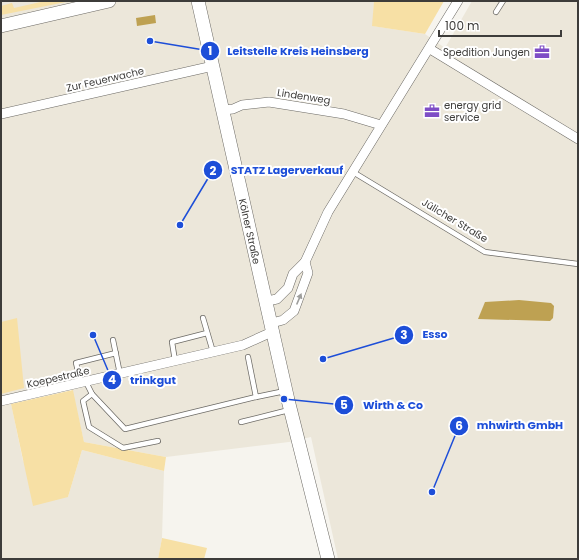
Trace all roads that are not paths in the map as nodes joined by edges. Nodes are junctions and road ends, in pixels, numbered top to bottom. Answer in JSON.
{"nodes":[{"id":1,"x":109,"y":1,"type":"edge"},
{"id":2,"x":198,"y":1,"type":"edge"},
{"id":3,"x":458,"y":1,"type":"edge"},
{"id":4,"x":503,"y":1,"type":"edge"},
{"id":5,"x":496,"y":12,"type":"dead end"},
{"id":6,"x":1,"y":26,"type":"edge"},
{"id":7,"x":430,"y":49,"type":"junction"},
{"id":8,"x":213,"y":66,"type":"junction"},
{"id":9,"x":223,"y":110,"type":"junction"},
{"id":10,"x":1,"y":114,"type":"edge"},
{"id":11,"x":381,"y":125,"type":"junction"},
{"id":12,"x":578,"y":139,"type":"edge"},
{"id":13,"x":353,"y":172,"type":"junction"},
{"id":14,"x":305,"y":262,"type":"junction"},
{"id":15,"x":578,"y":264,"type":"edge"},
{"id":16,"x":266,"y":301,"type":"junction"},
{"id":17,"x":203,"y":318,"type":"dead end"},
{"id":18,"x":273,"y":327,"type":"junction"},
{"id":19,"x":207,"y":333,"type":"junction"},
{"id":20,"x":114,"y":340,"type":"dead end"},
{"id":21,"x":212,"y":352,"type":"junction"},
{"id":22,"x":116,"y":353,"type":"junction"},
{"id":23,"x":248,"y":356,"type":"dead end"},
{"id":24,"x":175,"y":361,"type":"junction"},
{"id":25,"x":120,"y":374,"type":"junction"},
{"id":26,"x":84,"y":382,"type":"junction"},
{"id":27,"x":286,"y":391,"type":"junction"},
{"id":28,"x":92,"y":394,"type":"junction"},
{"id":29,"x":256,"y":396,"type":"junction"},
{"id":30,"x":1,"y":401,"type":"edge"},
{"id":31,"x":291,"y":410,"type":"junction"},
{"id":32,"x":241,"y":422,"type":"dead end"},
{"id":33,"x":158,"y":441,"type":"dead end"},
{"id":34,"x":328,"y":559,"type":"edge"}],
"edges":[{"from":1,"to":6,"type":"main road"},
{"from":2,"to":8,"type":"main road","name":"Kölner Straße"},
{"from":3,"to":7,"type":"street"},
{"from":4,"to":5,"type":"lane"},
{"from":7,"to":11,"type":"street"},
{"from":7,"to":12,"type":"street"},
{"from":8,"to":9,"type":"main road","name":"Kölner Straße"},
{"from":8,"to":10,"type":"street","name":"Zur Feuerwache"},
{"from":9,"to":11,"type":"street","name":"Lindenweg"},
{"from":9,"to":16,"type":"main road","name":"Kölner Straße"},
{"from":11,"to":13,"type":"street"},
{"from":13,"to":14,"type":"street"},
{"from":13,"to":15,"type":"lane","name":"Jülicher Straße"},
{"from":14,"to":16,"type":"street"},
{"from":18,"to":14,"type":"street","one_way":true},
{"from":16,"to":18,"type":"main road","name":"Kölner Straße"},
{"from":17,"to":19,"type":"lane"},
{"from":18,"to":21,"type":"street","name":"Koepestraße"},
{"from":18,"to":27,"type":"main road","name":"Kölner Straße"},
{"from":19,"to":21,"type":"lane"},
{"from":19,"to":24,"type":"lane"},
{"from":20,"to":22,"type":"lane"},
{"from":21,"to":24,"type":"street","name":"Koepestraße"},
{"from":22,"to":25,"type":"lane"},
{"from":22,"to":26,"type":"lane"},
{"from":23,"to":29,"type":"lane"},
{"from":24,"to":25,"type":"street","name":"Koepestraße"},
{"from":25,"to":26,"type":"street","name":"Koepestraße"},
{"from":26,"to":28,"type":"lane"},
{"from":26,"to":30,"type":"street","name":"Koepestraße"},
{"from":27,"to":29,"type":"lane"},
{"from":27,"to":31,"type":"main road","name":"Kölner Straße"},
{"from":28,"to":29,"type":"lane"},
{"from":28,"to":33,"type":"lane"},
{"from":31,"to":32,"type":"lane"},
{"from":31,"to":34,"type":"main road","name":"Kölner Straße"}]}
